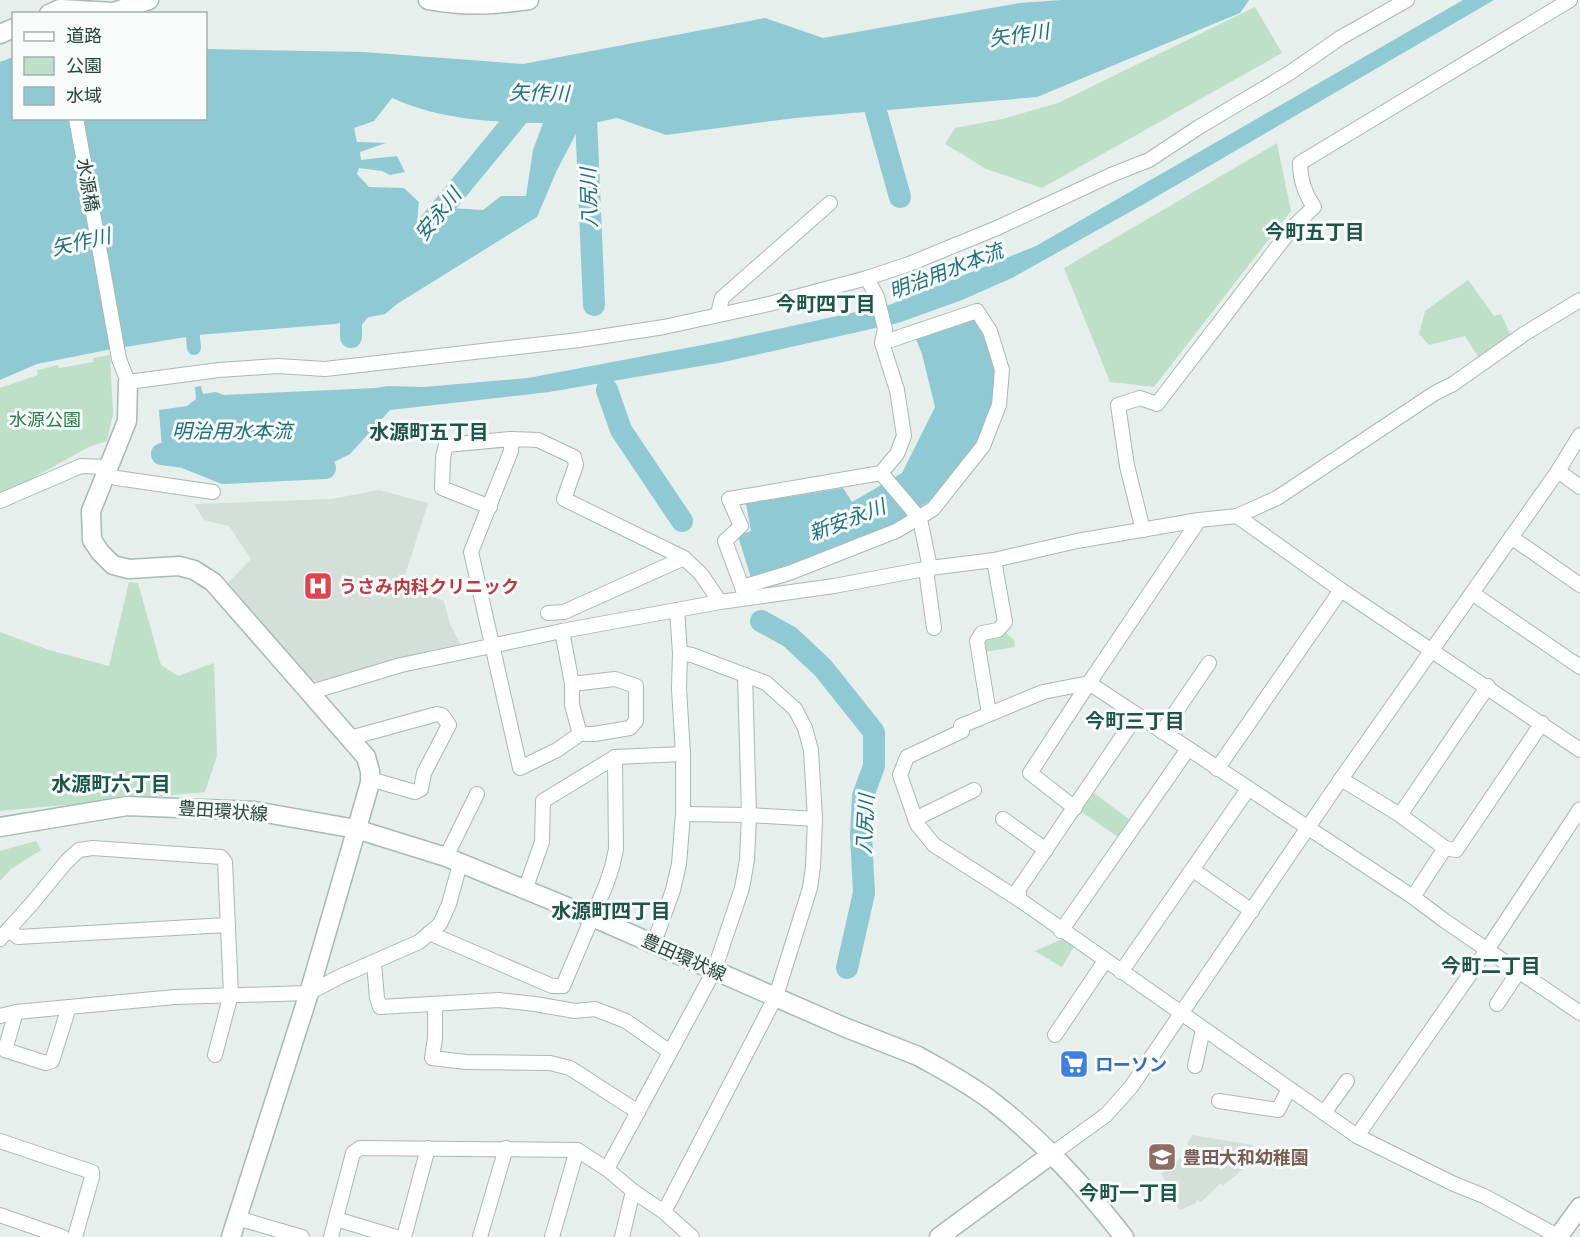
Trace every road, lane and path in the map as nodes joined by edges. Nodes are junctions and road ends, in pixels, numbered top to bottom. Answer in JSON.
{"nodes":[{"id":1,"x":149,"y":0,"type":"edge"},
{"id":2,"x":428,"y":0,"type":"edge"},
{"id":3,"x":530,"y":0,"type":"edge"},
{"id":4,"x":1407,"y":0,"type":"edge"},
{"id":5,"x":1570,"y":0,"type":"edge"},
{"id":6,"x":56,"y":9,"type":"edge"},
{"id":7,"x":76,"y":120,"type":"edge"},
{"id":8,"x":830,"y":203,"type":"dead end"},
{"id":9,"x":867,"y":278,"type":"junction"},
{"id":10,"x":1580,"y":300,"type":"edge"},
{"id":11,"x":718,"y":314,"type":"junction"},
{"id":12,"x":882,"y":343,"type":"junction"},
{"id":13,"x":128,"y":382,"type":"junction"},
{"id":14,"x":1580,"y":435,"type":"edge"},
{"id":15,"x":511,"y":440,"type":"junction"},
{"id":16,"x":106,"y":471,"type":"junction"},
{"id":17,"x":1558,"y":471,"type":"junction"},
{"id":18,"x":881,"y":473,"type":"junction"},
{"id":19,"x":1580,"y":486,"type":"edge"},
{"id":20,"x":213,"y":492,"type":"dead end"},
{"id":21,"x":0,"y":501,"type":"edge"},
{"id":22,"x":490,"y":507,"type":"junction"},
{"id":23,"x":1237,"y":516,"type":"junction"},
{"id":24,"x":920,"y":519,"type":"junction"},
{"id":25,"x":1199,"y":520,"type":"junction"},
{"id":26,"x":1143,"y":530,"type":"junction"},
{"id":27,"x":1511,"y":537,"type":"junction"},
{"id":28,"x":684,"y":558,"type":"junction"},
{"id":29,"x":994,"y":560,"type":"junction"},
{"id":30,"x":928,"y":569,"type":"junction"},
{"id":31,"x":1580,"y":585,"type":"edge"},
{"id":32,"x":1341,"y":590,"type":"junction"},
{"id":33,"x":744,"y":593,"type":"junction"},
{"id":34,"x":1472,"y":593,"type":"junction"},
{"id":35,"x":720,"y":602,"type":"junction"},
{"id":36,"x":676,"y":610,"type":"junction"},
{"id":37,"x":548,"y":613,"type":"dead end"},
{"id":38,"x":934,"y":628,"type":"dead end"},
{"id":39,"x":562,"y":630,"type":"junction"},
{"id":40,"x":493,"y":644,"type":"junction"},
{"id":41,"x":1432,"y":649,"type":"junction"},
{"id":42,"x":680,"y":653,"type":"junction"},
{"id":43,"x":1209,"y":663,"type":"dead end"},
{"id":44,"x":1580,"y":667,"type":"edge"},
{"id":45,"x":745,"y":675,"type":"junction"},
{"id":46,"x":1089,"y":683,"type":"junction"},
{"id":47,"x":572,"y":684,"type":"junction"},
{"id":48,"x":1488,"y":687,"type":"junction"},
{"id":49,"x":311,"y":692,"type":"junction"},
{"id":50,"x":989,"y":714,"type":"junction"},
{"id":51,"x":1137,"y":715,"type":"junction"},
{"id":52,"x":1542,"y":723,"type":"junction"},
{"id":53,"x":1162,"y":732,"type":"junction"},
{"id":54,"x":580,"y":734,"type":"junction"},
{"id":55,"x":350,"y":738,"type":"junction"},
{"id":56,"x":1188,"y":749,"type":"junction"},
{"id":57,"x":1580,"y":750,"type":"edge"},
{"id":58,"x":683,"y":754,"type":"junction"},
{"id":59,"x":615,"y":758,"type":"junction"},
{"id":60,"x":1217,"y":769,"type":"junction"},
{"id":61,"x":370,"y":779,"type":"junction"},
{"id":62,"x":1341,"y":779,"type":"junction"},
{"id":63,"x":1248,"y":789,"type":"junction"},
{"id":64,"x":974,"y":790,"type":"dead end"},
{"id":65,"x":477,"y":794,"type":"dead end"},
{"id":66,"x":1076,"y":808,"type":"junction"},
{"id":67,"x":1580,"y":809,"type":"edge"},
{"id":68,"x":683,"y":814,"type":"junction"},
{"id":69,"x":749,"y":815,"type":"junction"},
{"id":70,"x":1400,"y":815,"type":"junction"},
{"id":71,"x":815,"y":819,"type":"junction"},
{"id":72,"x":915,"y":819,"type":"junction"},
{"id":73,"x":1003,"y":819,"type":"dead end"},
{"id":74,"x":0,"y":827,"type":"edge"},
{"id":75,"x":1309,"y":828,"type":"junction"},
{"id":76,"x":356,"y":829,"type":"junction"},
{"id":77,"x":1445,"y":848,"type":"junction"},
{"id":78,"x":1046,"y":850,"type":"junction"},
{"id":79,"x":453,"y":861,"type":"junction"},
{"id":80,"x":1193,"y":870,"type":"junction"},
{"id":81,"x":525,"y":890,"type":"junction"},
{"id":82,"x":1413,"y":897,"type":"junction"},
{"id":83,"x":1020,"y":900,"type":"junction"},
{"id":84,"x":1252,"y":911,"type":"junction"},
{"id":85,"x":592,"y":917,"type":"junction"},
{"id":86,"x":226,"y":925,"type":"junction"},
{"id":87,"x":1061,"y":931,"type":"junction"},
{"id":88,"x":429,"y":933,"type":"junction"},
{"id":89,"x":4,"y":934,"type":"edge"},
{"id":90,"x":654,"y":943,"type":"junction"},
{"id":91,"x":1487,"y":950,"type":"junction"},
{"id":92,"x":1105,"y":961,"type":"junction"},
{"id":93,"x":374,"y":963,"type":"junction"},
{"id":94,"x":714,"y":971,"type":"junction"},
{"id":95,"x":1519,"y":971,"type":"junction"},
{"id":96,"x":1121,"y":972,"type":"junction"},
{"id":97,"x":309,"y":993,"type":"junction"},
{"id":98,"x":231,"y":994,"type":"junction"},
{"id":99,"x":776,"y":996,"type":"junction"},
{"id":100,"x":1497,"y":1004,"type":"dead end"},
{"id":101,"x":435,"y":1005,"type":"junction"},
{"id":102,"x":69,"y":1007,"type":"junction"},
{"id":103,"x":16,"y":1012,"type":"junction"},
{"id":104,"x":1580,"y":1013,"type":"edge"},
{"id":105,"x":1182,"y":1015,"type":"junction"},
{"id":106,"x":0,"y":1016,"type":"edge"},
{"id":107,"x":1203,"y":1029,"type":"junction"},
{"id":108,"x":1054,"y":1035,"type":"dead end"},
{"id":109,"x":670,"y":1052,"type":"junction"},
{"id":110,"x":215,"y":1055,"type":"dead end"},
{"id":111,"x":1195,"y":1066,"type":"dead end"},
{"id":112,"x":1347,"y":1081,"type":"dead end"},
{"id":113,"x":1289,"y":1089,"type":"junction"},
{"id":114,"x":1219,"y":1101,"type":"dead end"},
{"id":115,"x":638,"y":1112,"type":"junction"},
{"id":116,"x":1324,"y":1113,"type":"junction"},
{"id":117,"x":1357,"y":1136,"type":"junction"},
{"id":118,"x":0,"y":1141,"type":"edge"},
{"id":119,"x":428,"y":1148,"type":"junction"},
{"id":120,"x":506,"y":1148,"type":"junction"},
{"id":121,"x":577,"y":1150,"type":"junction"},
{"id":122,"x":1052,"y":1154,"type":"junction"},
{"id":123,"x":607,"y":1169,"type":"junction"},
{"id":124,"x":633,"y":1191,"type":"junction"},
{"id":125,"x":1580,"y":1207,"type":"edge"},
{"id":126,"x":664,"y":1212,"type":"junction"},
{"id":127,"x":0,"y":1215,"type":"edge"},
{"id":128,"x":237,"y":1218,"type":"junction"},
{"id":129,"x":336,"y":1219,"type":"junction"},
{"id":130,"x":63,"y":1237,"type":"edge"},
{"id":131,"x":75,"y":1237,"type":"edge"},
{"id":132,"x":231,"y":1237,"type":"edge"},
{"id":133,"x":302,"y":1237,"type":"edge"},
{"id":134,"x":331,"y":1237,"type":"edge"},
{"id":135,"x":396,"y":1237,"type":"edge"},
{"id":136,"x":404,"y":1237,"type":"edge"},
{"id":137,"x":480,"y":1237,"type":"edge"},
{"id":138,"x":552,"y":1237,"type":"edge"},
{"id":139,"x":622,"y":1237,"type":"edge"},
{"id":140,"x":692,"y":1237,"type":"edge"},
{"id":141,"x":939,"y":1237,"type":"edge"},
{"id":142,"x":1125,"y":1237,"type":"edge"},
{"id":143,"x":1559,"y":1237,"type":"edge"}],
"edges":[{"from":1,"to":6,"type":"main road"},
{"from":2,"to":3,"type":"main road"},
{"from":4,"to":9,"type":"street"},
{"from":5,"to":26,"type":"street"},
{"from":7,"to":13,"type":"street","name":"水源橋"},
{"from":8,"to":11,"type":"street"},
{"from":9,"to":11,"type":"street"},
{"from":9,"to":12,"type":"street"},
{"from":10,"to":23,"type":"street"},
{"from":11,"to":13,"type":"street"},
{"from":12,"to":18,"type":"street"},
{"from":12,"to":24,"type":"street"},
{"from":13,"to":16,"type":"main road"},
{"from":14,"to":17,"type":"street"},
{"from":15,"to":22,"type":"street"},
{"from":15,"to":22,"type":"street"},
{"from":15,"to":28,"type":"street"},
{"from":16,"to":20,"type":"street"},
{"from":16,"to":21,"type":"street"},
{"from":16,"to":49,"type":"main road"},
{"from":17,"to":19,"type":"street"},
{"from":17,"to":27,"type":"street"},
{"from":18,"to":24,"type":"street"},
{"from":18,"to":33,"type":"street"},
{"from":22,"to":40,"type":"street"},
{"from":23,"to":25,"type":"street"},
{"from":23,"to":32,"type":"street"},
{"from":24,"to":30,"type":"street"},
{"from":24,"to":33,"type":"street"},
{"from":25,"to":26,"type":"street"},
{"from":25,"to":46,"type":"street"},
{"from":26,"to":29,"type":"street"},
{"from":27,"to":31,"type":"street"},
{"from":27,"to":34,"type":"street"},
{"from":28,"to":35,"type":"street"},
{"from":28,"to":37,"type":"street"},
{"from":29,"to":30,"type":"street"},
{"from":29,"to":50,"type":"street"},
{"from":30,"to":33,"type":"street"},
{"from":30,"to":38,"type":"street"},
{"from":32,"to":41,"type":"street"},
{"from":32,"to":60,"type":"street"},
{"from":33,"to":35,"type":"street"},
{"from":34,"to":41,"type":"street"},
{"from":34,"to":44,"type":"street"},
{"from":35,"to":36,"type":"street"},
{"from":36,"to":39,"type":"street"},
{"from":36,"to":42,"type":"street"},
{"from":39,"to":40,"type":"street"},
{"from":39,"to":47,"type":"street"},
{"from":40,"to":49,"type":"street"},
{"from":40,"to":54,"type":"street"},
{"from":41,"to":48,"type":"street"},
{"from":41,"to":62,"type":"street"},
{"from":42,"to":45,"type":"street"},
{"from":42,"to":58,"type":"street"},
{"from":43,"to":53,"type":"street"},
{"from":45,"to":69,"type":"street"},
{"from":45,"to":71,"type":"street"},
{"from":46,"to":50,"type":"street"},
{"from":46,"to":51,"type":"street"},
{"from":46,"to":66,"type":"street"},
{"from":47,"to":54,"type":"street"},
{"from":47,"to":54,"type":"street"},
{"from":48,"to":52,"type":"street"},
{"from":48,"to":70,"type":"street"},
{"from":49,"to":55,"type":"main road"},
{"from":50,"to":72,"type":"street"},
{"from":51,"to":53,"type":"street"},
{"from":51,"to":66,"type":"street"},
{"from":52,"to":57,"type":"street"},
{"from":52,"to":77,"type":"street"},
{"from":53,"to":56,"type":"street"},
{"from":55,"to":61,"type":"main road"},
{"from":55,"to":61,"type":"street"},
{"from":56,"to":60,"type":"street"},
{"from":56,"to":87,"type":"street"},
{"from":58,"to":59,"type":"street"},
{"from":58,"to":68,"type":"street"},
{"from":59,"to":81,"type":"street"},
{"from":59,"to":85,"type":"street"},
{"from":60,"to":63,"type":"street"},
{"from":61,"to":76,"type":"main road"},
{"from":62,"to":70,"type":"street"},
{"from":62,"to":75,"type":"street"},
{"from":63,"to":75,"type":"street"},
{"from":63,"to":80,"type":"street"},
{"from":64,"to":72,"type":"street"},
{"from":65,"to":79,"type":"street"},
{"from":66,"to":78,"type":"street"},
{"from":67,"to":91,"type":"street"},
{"from":68,"to":69,"type":"street"},
{"from":68,"to":90,"type":"street"},
{"from":69,"to":71,"type":"street"},
{"from":69,"to":94,"type":"street"},
{"from":70,"to":77,"type":"street"},
{"from":71,"to":99,"type":"street"},
{"from":72,"to":83,"type":"street"},
{"from":73,"to":78,"type":"street"},
{"from":74,"to":76,"type":"main road","name":"豊田環状線"},
{"from":75,"to":82,"type":"street"},
{"from":75,"to":84,"type":"street"},
{"from":76,"to":79,"type":"main road","name":"豊田環状線"},
{"from":76,"to":97,"type":"main road"},
{"from":77,"to":82,"type":"street"},
{"from":78,"to":83,"type":"street"},
{"from":79,"to":81,"type":"main road","name":"豊田環状線"},
{"from":79,"to":88,"type":"street"},
{"from":80,"to":84,"type":"street"},
{"from":80,"to":96,"type":"street"},
{"from":81,"to":85,"type":"main road","name":"豊田環状線"},
{"from":82,"to":91,"type":"street"},
{"from":83,"to":87,"type":"street"},
{"from":84,"to":105,"type":"street"},
{"from":85,"to":88,"type":"street"},
{"from":85,"to":90,"type":"main road","name":"豊田環状線"},
{"from":86,"to":89,"type":"street"},
{"from":86,"to":89,"type":"street"},
{"from":86,"to":98,"type":"street"},
{"from":87,"to":92,"type":"street"},
{"from":88,"to":93,"type":"street"},
{"from":90,"to":94,"type":"main road","name":"豊田環状線"},
{"from":91,"to":95,"type":"street"},
{"from":91,"to":117,"type":"street"},
{"from":92,"to":96,"type":"street"},
{"from":92,"to":108,"type":"street"},
{"from":93,"to":97,"type":"street"},
{"from":93,"to":101,"type":"street"},
{"from":94,"to":99,"type":"main road","name":"豊田環状線"},
{"from":94,"to":109,"type":"street"},
{"from":95,"to":100,"type":"street"},
{"from":95,"to":104,"type":"street"},
{"from":96,"to":105,"type":"street"},
{"from":97,"to":98,"type":"street"},
{"from":97,"to":128,"type":"main road"},
{"from":98,"to":102,"type":"street"},
{"from":98,"to":110,"type":"street"},
{"from":99,"to":122,"type":"main road","name":"豊田環状線"},
{"from":99,"to":126,"type":"street"},
{"from":101,"to":109,"type":"street"},
{"from":101,"to":115,"type":"street"},
{"from":102,"to":103,"type":"street"},
{"from":102,"to":103,"type":"street"},
{"from":103,"to":106,"type":"street"},
{"from":105,"to":107,"type":"street"},
{"from":105,"to":122,"type":"street"},
{"from":107,"to":111,"type":"street"},
{"from":107,"to":113,"type":"street"},
{"from":109,"to":115,"type":"street"},
{"from":112,"to":116,"type":"street"},
{"from":113,"to":114,"type":"street"},
{"from":113,"to":116,"type":"street"},
{"from":115,"to":123,"type":"street"},
{"from":116,"to":117,"type":"street"},
{"from":117,"to":143,"type":"street"},
{"from":118,"to":131,"type":"street"},
{"from":119,"to":120,"type":"street"},
{"from":119,"to":129,"type":"street"},
{"from":119,"to":136,"type":"street"},
{"from":120,"to":121,"type":"street"},
{"from":120,"to":137,"type":"street"},
{"from":121,"to":123,"type":"street"},
{"from":121,"to":138,"type":"street"},
{"from":122,"to":141,"type":"main road"},
{"from":122,"to":142,"type":"main road","name":"豊田環状線"},
{"from":123,"to":124,"type":"street"},
{"from":124,"to":126,"type":"street"},
{"from":124,"to":139,"type":"street"},
{"from":125,"to":143,"type":"main road"},
{"from":126,"to":140,"type":"street"},
{"from":127,"to":130,"type":"street"},
{"from":128,"to":132,"type":"main road"},
{"from":128,"to":133,"type":"street"},
{"from":129,"to":134,"type":"street"},
{"from":129,"to":135,"type":"street"}]}
